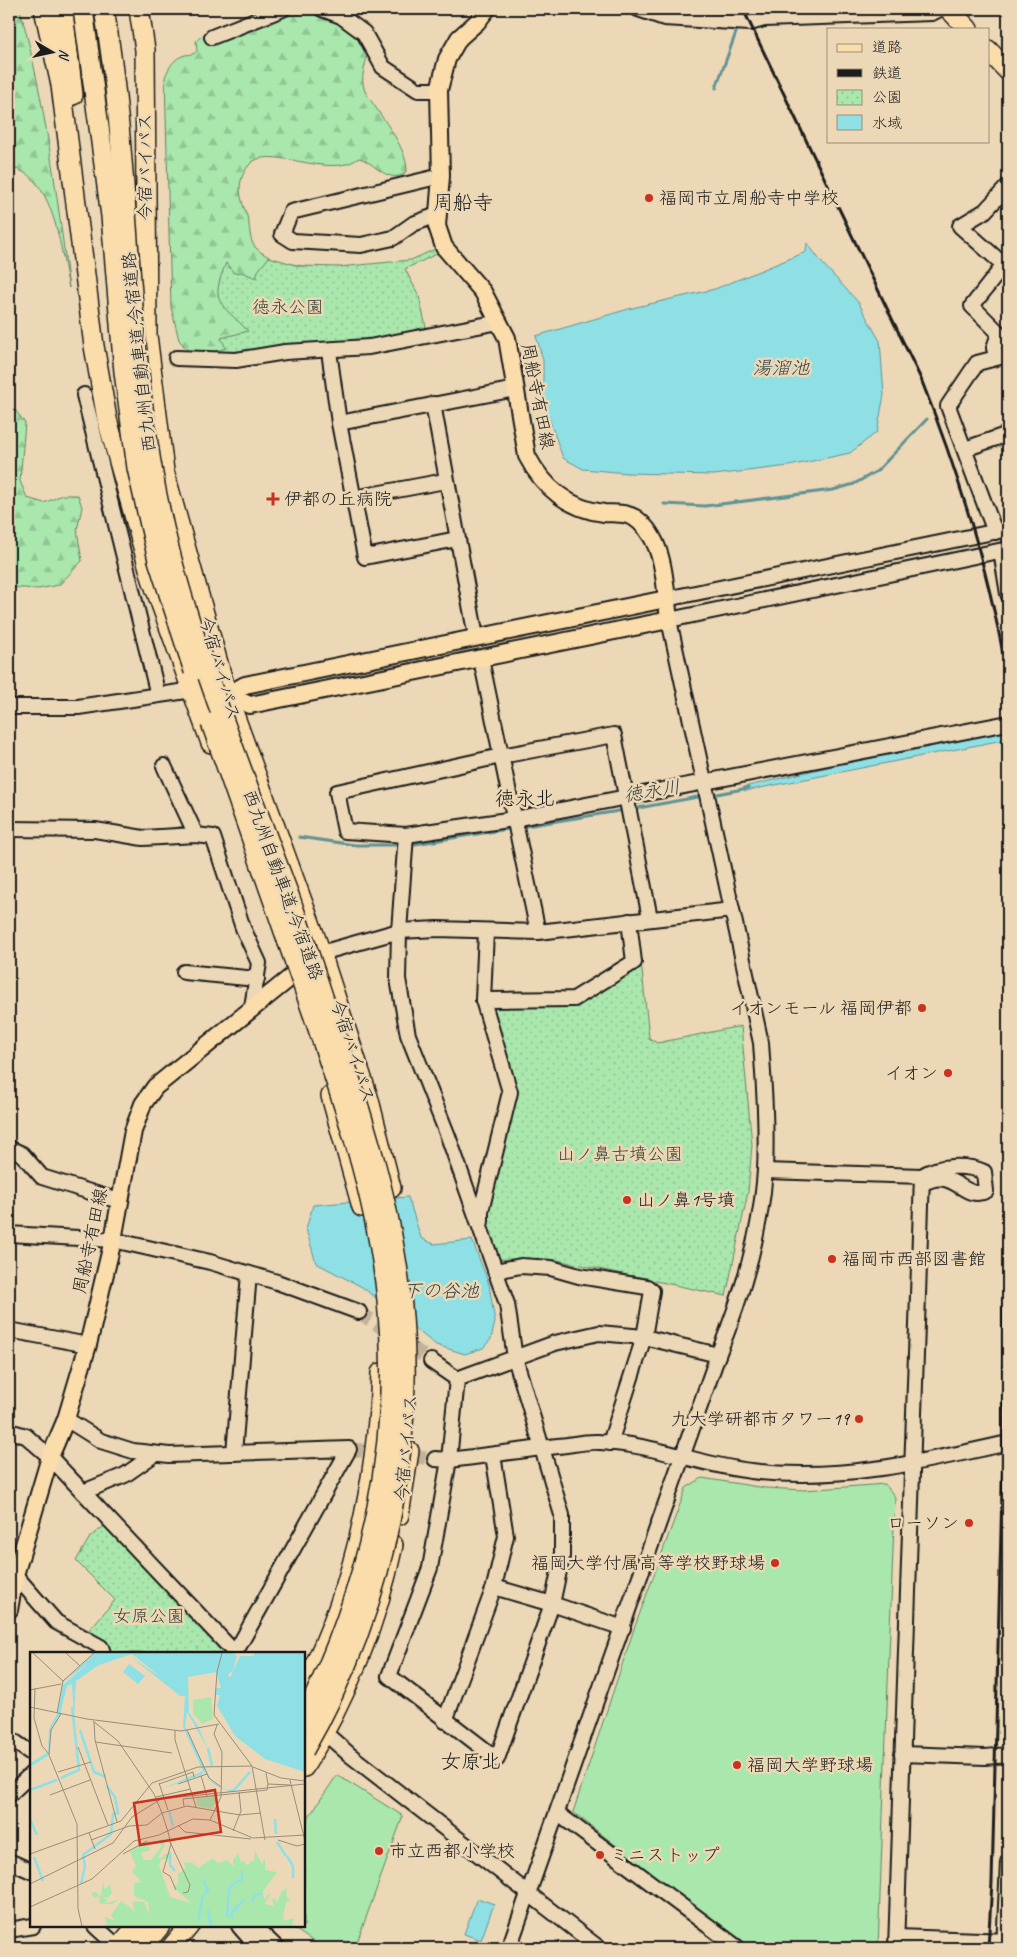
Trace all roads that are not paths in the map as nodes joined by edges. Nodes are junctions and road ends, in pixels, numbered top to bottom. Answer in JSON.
{"nodes":[{"id":1,"x":44,"y":9,"type":"edge"},
{"id":2,"x":63,"y":9,"type":"edge"},
{"id":3,"x":83,"y":9,"type":"edge"},
{"id":4,"x":104,"y":9,"type":"edge"},
{"id":5,"x":129,"y":9,"type":"edge"},
{"id":6,"x":139,"y":9,"type":"edge"},
{"id":7,"x":283,"y":9,"type":"edge"},
{"id":8,"x":322,"y":9,"type":"edge"},
{"id":9,"x":487,"y":9,"type":"edge"},
{"id":10,"x":638,"y":9,"type":"edge"},
{"id":11,"x":940,"y":9,"type":"edge"},
{"id":12,"x":949,"y":9,"type":"edge"},
{"id":13,"x":342,"y":12,"type":"edge"},
{"id":14,"x":967,"y":28,"type":"edge"},
{"id":15,"x":212,"y":37,"type":"dead end"},
{"id":16,"x":990,"y":52,"type":"edge"},
{"id":17,"x":1008,"y":71,"type":"edge"},
{"id":18,"x":439,"y":90,"type":"junction"},
{"id":19,"x":441,"y":176,"type":"junction"},
{"id":20,"x":1008,"y":186,"type":"edge"},
{"id":21,"x":437,"y":215,"type":"junction"},
{"id":22,"x":145,"y":231,"type":"junction"},
{"id":23,"x":81,"y":232,"type":"junction"},
{"id":24,"x":499,"y":322,"type":"junction"},
{"id":25,"x":329,"y":351,"type":"junction"},
{"id":26,"x":1002,"y":356,"type":"edge"},
{"id":27,"x":176,"y":358,"type":"dead end"},
{"id":28,"x":515,"y":389,"type":"junction"},
{"id":29,"x":84,"y":395,"type":"dead end"},
{"id":30,"x":432,"y":404,"type":"junction"},
{"id":31,"x":339,"y":423,"type":"junction"},
{"id":32,"x":1008,"y":434,"type":"edge"},
{"id":33,"x":965,"y":449,"type":"junction"},
{"id":34,"x":446,"y":481,"type":"junction"},
{"id":35,"x":354,"y":498,"type":"junction"},
{"id":36,"x":1002,"y":531,"type":"edge"},
{"id":37,"x":457,"y":539,"type":"junction"},
{"id":38,"x":1004,"y":550,"type":"edge"},
{"id":39,"x":1008,"y":594,"type":"edge"},
{"id":40,"x":666,"y":599,"type":"junction"},
{"id":41,"x":669,"y":620,"type":"junction"},
{"id":42,"x":476,"y":637,"type":"junction"},
{"id":43,"x":481,"y":659,"type":"junction"},
{"id":44,"x":193,"y":690,"type":"junction"},
{"id":45,"x":158,"y":695,"type":"junction"},
{"id":46,"x":227,"y":695,"type":"junction"},
{"id":47,"x":9,"y":707,"type":"edge"},
{"id":48,"x":1008,"y":723,"type":"edge"},
{"id":49,"x":501,"y":756,"type":"junction"},
{"id":50,"x":164,"y":766,"type":"dead end"},
{"id":51,"x":706,"y":783,"type":"junction"},
{"id":52,"x":627,"y":799,"type":"junction"},
{"id":53,"x":514,"y":819,"type":"junction"},
{"id":54,"x":9,"y":829,"type":"edge"},
{"id":55,"x":196,"y":835,"type":"junction"},
{"id":56,"x":406,"y":835,"type":"junction"},
{"id":57,"x":732,"y":910,"type":"junction"},
{"id":58,"x":650,"y":918,"type":"junction"},
{"id":59,"x":629,"y":921,"type":"junction"},
{"id":60,"x":399,"y":931,"type":"junction"},
{"id":61,"x":486,"y":931,"type":"junction"},
{"id":62,"x":538,"y":932,"type":"junction"},
{"id":63,"x":321,"y":953,"type":"junction"},
{"id":64,"x":184,"y":972,"type":"dead end"},
{"id":65,"x":292,"y":977,"type":"junction"},
{"id":66,"x":257,"y":979,"type":"junction"},
{"id":67,"x":483,"y":1000,"type":"junction"},
{"id":68,"x":252,"y":1007,"type":"junction"},
{"id":69,"x":9,"y":1148,"type":"edge"},
{"id":70,"x":765,"y":1171,"type":"junction"},
{"id":71,"x":119,"y":1201,"type":"junction"},
{"id":72,"x":481,"y":1228,"type":"junction"},
{"id":73,"x":9,"y":1234,"type":"edge"},
{"id":74,"x":113,"y":1240,"type":"junction"},
{"id":75,"x":495,"y":1271,"type":"junction"},
{"id":76,"x":249,"y":1274,"type":"junction"},
{"id":77,"x":360,"y":1312,"type":"tunnel mouth"},
{"id":78,"x":9,"y":1330,"type":"edge"},
{"id":79,"x":644,"y":1337,"type":"junction"},
{"id":80,"x":88,"y":1344,"type":"junction"},
{"id":81,"x":718,"y":1355,"type":"junction"},
{"id":82,"x":515,"y":1358,"type":"junction"},
{"id":83,"x":431,"y":1361,"type":"tunnel mouth"},
{"id":84,"x":457,"y":1379,"type":"junction"},
{"id":85,"x":66,"y":1419,"type":"junction"},
{"id":86,"x":9,"y":1431,"type":"edge"},
{"id":87,"x":610,"y":1443,"type":"junction"},
{"id":88,"x":1008,"y":1443,"type":"edge"},
{"id":89,"x":542,"y":1448,"type":"junction"},
{"id":90,"x":234,"y":1453,"type":"junction"},
{"id":91,"x":156,"y":1454,"type":"junction"},
{"id":92,"x":493,"y":1455,"type":"junction"},
{"id":93,"x":50,"y":1457,"type":"junction"},
{"id":94,"x":684,"y":1457,"type":"junction"},
{"id":95,"x":442,"y":1459,"type":"junction"},
{"id":96,"x":912,"y":1463,"type":"junction"},
{"id":97,"x":83,"y":1492,"type":"junction"},
{"id":98,"x":15,"y":1575,"type":"junction"},
{"id":99,"x":494,"y":1587,"type":"junction"},
{"id":100,"x":552,"y":1604,"type":"junction"},
{"id":101,"x":9,"y":1610,"type":"edge"},
{"id":102,"x":623,"y":1628,"type":"junction"},
{"id":103,"x":102,"y":1652,"type":"edge"},
{"id":104,"x":234,"y":1652,"type":"edge"},
{"id":105,"x":236,"y":1652,"type":"edge"},
{"id":106,"x":305,"y":1685,"type":"edge"},
{"id":107,"x":305,"y":1715,"type":"edge"},
{"id":108,"x":305,"y":1716,"type":"edge"},
{"id":109,"x":444,"y":1721,"type":"junction"},
{"id":110,"x":323,"y":1731,"type":"junction"},
{"id":111,"x":9,"y":1738,"type":"edge"},
{"id":112,"x":305,"y":1748,"type":"edge"},
{"id":113,"x":30,"y":1752,"type":"edge"},
{"id":114,"x":902,"y":1754,"type":"junction"},
{"id":115,"x":1008,"y":1755,"type":"edge"},
{"id":116,"x":305,"y":1765,"type":"edge"},
{"id":117,"x":30,"y":1775,"type":"edge"},
{"id":118,"x":9,"y":1795,"type":"edge"},
{"id":119,"x":557,"y":1813,"type":"junction"},
{"id":120,"x":9,"y":1861,"type":"edge"},
{"id":121,"x":1008,"y":1862,"type":"edge"},
{"id":122,"x":30,"y":1872,"type":"edge"},
{"id":123,"x":528,"y":1895,"type":"junction"},
{"id":124,"x":30,"y":1926,"type":"edge"},
{"id":125,"x":95,"y":1927,"type":"edge"},
{"id":126,"x":136,"y":1927,"type":"edge"},
{"id":127,"x":159,"y":1927,"type":"edge"},
{"id":128,"x":178,"y":1927,"type":"edge"},
{"id":129,"x":189,"y":1927,"type":"edge"},
{"id":130,"x":240,"y":1927,"type":"edge"},
{"id":131,"x":255,"y":1927,"type":"edge"},
{"id":132,"x":9,"y":1930,"type":"edge"},
{"id":133,"x":896,"y":1943,"type":"edge"},
{"id":134,"x":1006,"y":1943,"type":"edge"},
{"id":135,"x":118,"y":1948,"type":"edge"},
{"id":136,"x":142,"y":1948,"type":"edge"},
{"id":137,"x":162,"y":1948,"type":"edge"},
{"id":138,"x":171,"y":1948,"type":"edge"},
{"id":139,"x":258,"y":1948,"type":"edge"},
{"id":140,"x":277,"y":1948,"type":"edge"},
{"id":141,"x":509,"y":1948,"type":"edge"},
{"id":142,"x":599,"y":1948,"type":"edge"},
{"id":143,"x":738,"y":1948,"type":"edge"}],
"edges":[{"from":1,"to":23,"type":"highway","name":"今宿バイパス"},
{"from":2,"to":23,"type":"highway"},
{"from":3,"to":108,"type":"highway","name":"西九州自動車道;今宿道路","bridge":true},
{"from":4,"to":112,"type":"highway","name":"西九州自動車道;今宿道路","bridge":true},
{"from":5,"to":22,"type":"highway"},
{"from":6,"to":22,"type":"highway","name":"今宿バイパス"},
{"from":7,"to":15,"type":"street"},
{"from":8,"to":13,"type":"street"},
{"from":9,"to":18,"type":"main road","name":"周船寺有田線"},
{"from":10,"to":11,"type":"street"},
{"from":12,"to":14,"type":"highway"},
{"from":13,"to":18,"type":"street"},
{"from":16,"to":17,"type":"highway"},
{"from":18,"to":19,"type":"main road","name":"周船寺有田線"},
{"from":19,"to":21,"type":"main road","name":"周船寺有田線"},
{"from":19,"to":21,"type":"street"},
{"from":20,"to":26,"type":"street"},
{"from":21,"to":24,"type":"main road","name":"周船寺有田線"},
{"from":22,"to":46,"type":"highway","name":"今宿バイパス"},
{"from":23,"to":44,"type":"highway","name":"今宿バイパス"},
{"from":24,"to":25,"type":"street"},
{"from":24,"to":28,"type":"main road","name":"周船寺有田線"},
{"from":25,"to":27,"type":"street"},
{"from":25,"to":31,"type":"street"},
{"from":26,"to":33,"type":"street"},
{"from":28,"to":30,"type":"street"},
{"from":28,"to":40,"type":"main road","name":"周船寺有田線"},
{"from":29,"to":45,"type":"street"},
{"from":30,"to":31,"type":"street"},
{"from":30,"to":34,"type":"street"},
{"from":31,"to":35,"type":"street"},
{"from":32,"to":33,"type":"street"},
{"from":33,"to":36,"type":"street"},
{"from":34,"to":35,"type":"street"},
{"from":34,"to":37,"type":"street"},
{"from":35,"to":37,"type":"street"},
{"from":36,"to":40,"type":"street"},
{"from":37,"to":42,"type":"street"},
{"from":38,"to":39,"type":"street"},
{"from":38,"to":41,"type":"street"},
{"from":40,"to":41,"type":"main road","name":"周船寺有田線"},
{"from":40,"to":42,"type":"main road"},
{"from":41,"to":43,"type":"main road"},
{"from":41,"to":51,"type":"street"},
{"from":42,"to":46,"type":"main road"},
{"from":43,"to":46,"type":"main road"},
{"from":43,"to":49,"type":"street"},
{"from":44,"to":45,"type":"street"},
{"from":44,"to":46,"type":"main road"},
{"from":44,"to":65,"type":"highway","name":"今宿バイパス"},
{"from":45,"to":47,"type":"street"},
{"from":46,"to":63,"type":"highway","name":"今宿バイパス"},
{"from":48,"to":51,"type":"street"},
{"from":49,"to":52,"type":"street"},
{"from":49,"to":53,"type":"street"},
{"from":49,"to":56,"type":"street"},
{"from":50,"to":55,"type":"street"},
{"from":51,"to":52,"type":"street"},
{"from":51,"to":57,"type":"street"},
{"from":52,"to":53,"type":"street"},
{"from":52,"to":58,"type":"street"},
{"from":53,"to":56,"type":"street"},
{"from":53,"to":62,"type":"street"},
{"from":54,"to":55,"type":"street"},
{"from":55,"to":66,"type":"street"},
{"from":56,"to":60,"type":"street"},
{"from":57,"to":58,"type":"street"},
{"from":57,"to":70,"type":"street"},
{"from":58,"to":59,"type":"street"},
{"from":59,"to":62,"type":"street"},
{"from":59,"to":67,"type":"street"},
{"from":60,"to":61,"type":"street"},
{"from":60,"to":63,"type":"street"},
{"from":60,"to":72,"type":"street"},
{"from":61,"to":62,"type":"street"},
{"from":61,"to":67,"type":"street"},
{"from":63,"to":65,"type":"main road","name":"周船寺有田線"},
{"from":63,"to":110,"type":"highway","name":"今宿バイパス"},
{"from":64,"to":66,"type":"street"},
{"from":65,"to":68,"type":"main road","name":"周船寺有田線"},
{"from":65,"to":106,"type":"highway","name":"今宿バイパス"},
{"from":66,"to":68,"type":"street"},
{"from":67,"to":72,"type":"street"},
{"from":68,"to":71,"type":"main road","name":"周船寺有田線"},
{"from":69,"to":71,"type":"street"},
{"from":70,"to":81,"type":"street"},
{"from":70,"to":96,"type":"street"},
{"from":71,"to":74,"type":"main road","name":"周船寺有田線"},
{"from":72,"to":75,"type":"street"},
{"from":73,"to":74,"type":"street"},
{"from":74,"to":76,"type":"street"},
{"from":74,"to":80,"type":"main road","name":"周船寺有田線"},
{"from":75,"to":79,"type":"street"},
{"from":75,"to":82,"type":"street"},
{"from":76,"to":77,"type":"street"},
{"from":76,"to":90,"type":"street"},
{"from":78,"to":80,"type":"street"},
{"from":79,"to":81,"type":"street"},
{"from":79,"to":82,"type":"street"},
{"from":79,"to":87,"type":"street"},
{"from":80,"to":85,"type":"main road","name":"周船寺有田線"},
{"from":81,"to":94,"type":"street"},
{"from":82,"to":84,"type":"street"},
{"from":82,"to":89,"type":"street"},
{"from":83,"to":84,"type":"street"},
{"from":84,"to":95,"type":"street"},
{"from":85,"to":91,"type":"street"},
{"from":85,"to":93,"type":"main road","name":"周船寺有田線"},
{"from":86,"to":93,"type":"street"},
{"from":87,"to":89,"type":"street"},
{"from":87,"to":94,"type":"street"},
{"from":88,"to":96,"type":"street"},
{"from":89,"to":92,"type":"street"},
{"from":89,"to":100,"type":"street"},
{"from":90,"to":91,"type":"street"},
{"from":90,"to":105,"type":"street"},
{"from":91,"to":97,"type":"street"},
{"from":92,"to":95,"type":"street"},
{"from":92,"to":99,"type":"street"},
{"from":93,"to":97,"type":"street"},
{"from":93,"to":98,"type":"main road","name":"周船寺有田線"},
{"from":94,"to":96,"type":"street"},
{"from":94,"to":102,"type":"street"},
{"from":95,"to":109,"type":"street"},
{"from":96,"to":114,"type":"street"},
{"from":97,"to":104,"type":"street"},
{"from":98,"to":101,"type":"main road","name":"周船寺有田線"},
{"from":98,"to":103,"type":"street"},
{"from":99,"to":100,"type":"street"},
{"from":99,"to":109,"type":"street"},
{"from":100,"to":102,"type":"street"},
{"from":100,"to":109,"type":"street"},
{"from":102,"to":119,"type":"street"},
{"from":107,"to":110,"type":"street"},
{"from":110,"to":116,"type":"highway","name":"今宿バイパス"},
{"from":110,"to":123,"type":"street"},
{"from":111,"to":113,"type":"street"},
{"from":114,"to":115,"type":"street"},
{"from":114,"to":133,"type":"street"},
{"from":117,"to":118,"type":"street"},
{"from":119,"to":123,"type":"street"},
{"from":119,"to":143,"type":"street"},
{"from":120,"to":122,"type":"street"},
{"from":121,"to":134,"type":"street"},
{"from":123,"to":141,"type":"street"},
{"from":123,"to":142,"type":"street"},
{"from":124,"to":132,"type":"street"},
{"from":125,"to":135,"type":"street"},
{"from":126,"to":135,"type":"highway"},
{"from":127,"to":136,"type":"highway"},
{"from":128,"to":137,"type":"highway"},
{"from":129,"to":138,"type":"highway"},
{"from":130,"to":139,"type":"street"},
{"from":131,"to":140,"type":"street"},
{"from":133,"to":134,"type":"street"}]}
